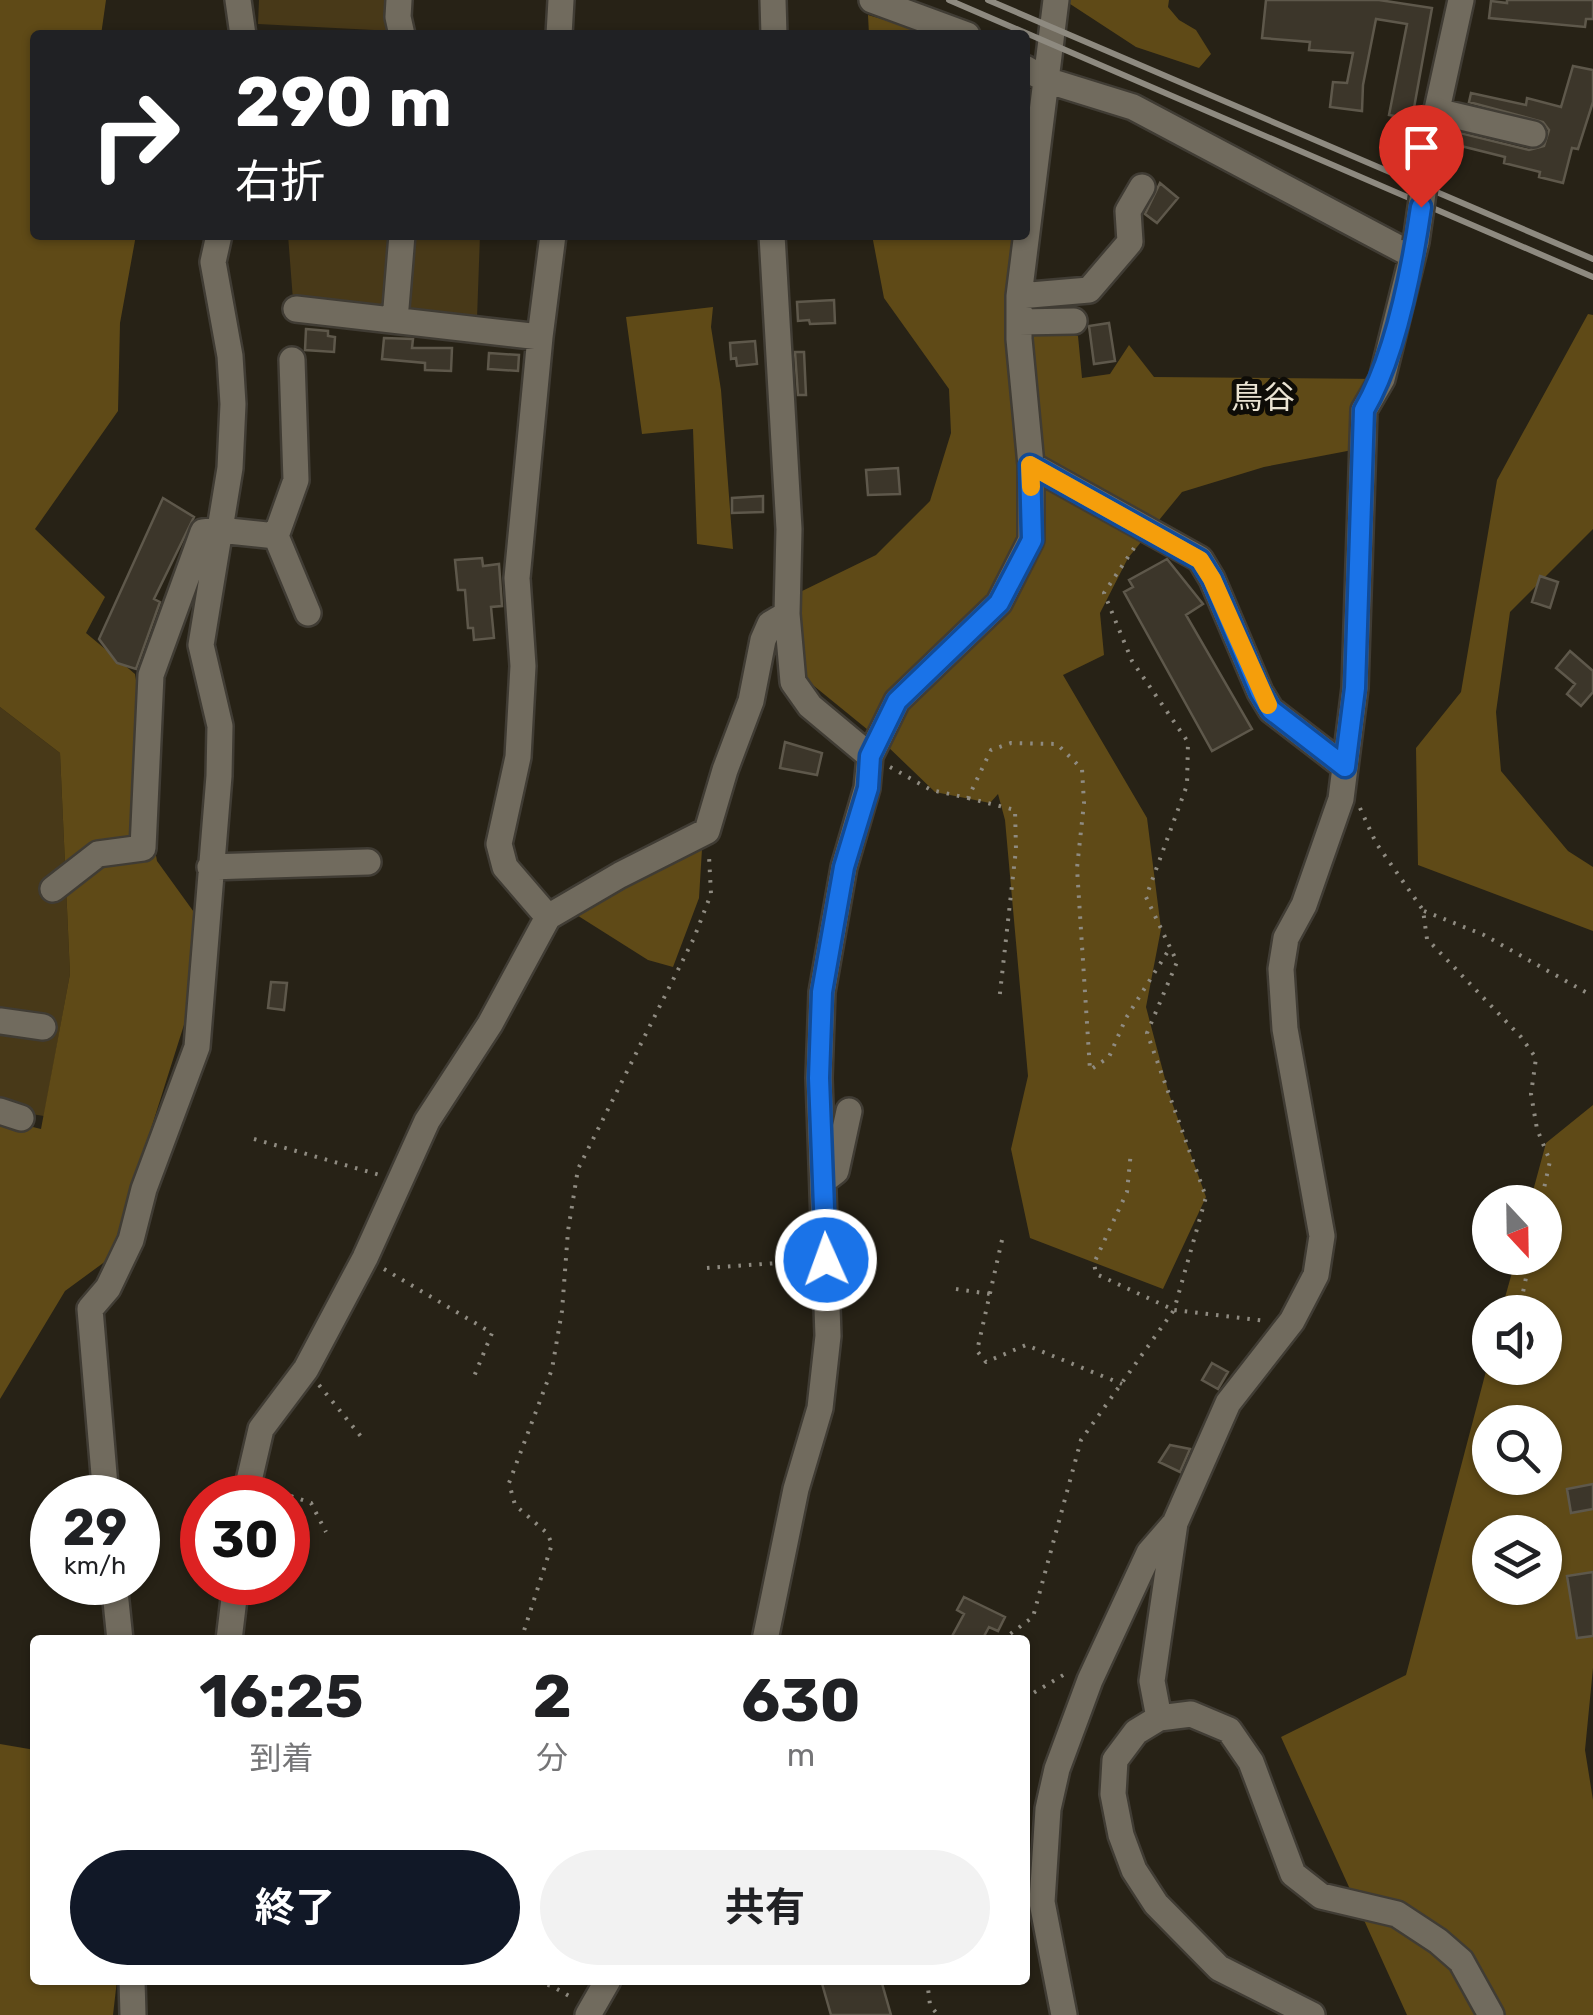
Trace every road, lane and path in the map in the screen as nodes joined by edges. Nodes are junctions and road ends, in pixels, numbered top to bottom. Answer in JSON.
{"nodes":[{"id":1,"x":238,"y":0,"type":"edge"},
{"id":2,"x":399,"y":0,"type":"edge"},
{"id":3,"x":561,"y":0,"type":"edge"},
{"id":4,"x":773,"y":0,"type":"edge"},
{"id":5,"x":872,"y":0,"type":"edge"},
{"id":6,"x":1056,"y":0,"type":"edge"},
{"id":7,"x":1461,"y":0,"type":"edge"},
{"id":8,"x":241,"y":30,"type":"edge"},
{"id":9,"x":401,"y":30,"type":"edge"},
{"id":10,"x":559,"y":30,"type":"edge"},
{"id":11,"x":774,"y":30,"type":"edge"},
{"id":12,"x":953,"y":30,"type":"edge"},
{"id":13,"x":1036,"y":74,"type":"edge"},
{"id":14,"x":1436,"y":111,"type":"junction"},
{"id":15,"x":1533,"y":134,"type":"dead end"},
{"id":16,"x":1030,"y":157,"type":"edge"},
{"id":17,"x":1142,"y":187,"type":"dead end"},
{"id":18,"x":218,"y":240,"type":"edge"},
{"id":19,"x":402,"y":240,"type":"edge"},
{"id":20,"x":552,"y":240,"type":"edge"},
{"id":21,"x":772,"y":240,"type":"edge"},
{"id":22,"x":1024,"y":240,"type":"edge"},
{"id":23,"x":1414,"y":249,"type":"junction"},
{"id":24,"x":296,"y":308,"type":"dead end"},
{"id":25,"x":1019,"y":309,"type":"junction"},
{"id":26,"x":395,"y":320,"type":"junction"},
{"id":27,"x":1074,"y":321,"type":"dead end"},
{"id":28,"x":540,"y":336,"type":"junction"},
{"id":29,"x":292,"y":360,"type":"dead end"},
{"id":30,"x":1030,"y":465,"type":"junction"},
{"id":31,"x":1148,"y":528,"type":"junction"},
{"id":32,"x":219,"y":530,"type":"junction"},
{"id":33,"x":276,"y":536,"type":"junction"},
{"id":34,"x":308,"y":613,"type":"dead end"},
{"id":35,"x":787,"y":614,"type":"junction"},
{"id":36,"x":870,"y":756,"type":"junction"},
{"id":37,"x":1343,"y":780,"type":"junction"},
{"id":38,"x":968,"y":798,"type":"junction"},
{"id":39,"x":707,"y":831,"type":"junction"},
{"id":40,"x":368,"y":862,"type":"dead end"},
{"id":41,"x":210,"y":867,"type":"junction"},
{"id":42,"x":53,"y":888,"type":"dead end"},
{"id":43,"x":1423,"y":910,"type":"junction"},
{"id":44,"x":548,"y":917,"type":"junction"},
{"id":45,"x":1170,"y":948,"type":"junction"},
{"id":46,"x":1590,"y":994,"type":"dead end"},
{"id":47,"x":999,"y":1002,"type":"dead end"},
{"id":48,"x":0,"y":1021,"type":"edge"},
{"id":49,"x":43,"y":1027,"type":"dead end"},
{"id":50,"x":849,"y":1111,"type":"dead end"},
{"id":51,"x":254,"y":1139,"type":"dead end"},
{"id":52,"x":1131,"y":1151,"type":"dead end"},
{"id":53,"x":399,"y":1181,"type":"junction"},
{"id":54,"x":823,"y":1181,"type":"junction"},
{"id":55,"x":1545,"y":1185,"type":"edge"},
{"id":56,"x":1002,"y":1240,"type":"dead end"},
{"id":57,"x":365,"y":1258,"type":"junction"},
{"id":58,"x":826,"y":1260,"type":"junction"},
{"id":59,"x":708,"y":1268,"type":"dead end"},
{"id":60,"x":956,"y":1289,"type":"dead end"},
{"id":61,"x":990,"y":1294,"type":"junction"},
{"id":62,"x":1174,"y":1310,"type":"junction"},
{"id":63,"x":1290,"y":1324,"type":"junction"},
{"id":64,"x":306,"y":1369,"type":"junction"},
{"id":65,"x":473,"y":1379,"type":"dead end"},
{"id":66,"x":1122,"y":1384,"type":"junction"},
{"id":67,"x":363,"y":1440,"type":"dead end"},
{"id":68,"x":104,"y":1475,"type":"edge"},
{"id":69,"x":250,"y":1475,"type":"edge"},
{"id":70,"x":310,"y":1503,"type":"edge"},
{"id":71,"x":1175,"y":1523,"type":"junction"},
{"id":72,"x":326,"y":1532,"type":"dead end"},
{"id":73,"x":116,"y":1605,"type":"edge"},
{"id":74,"x":233,"y":1605,"type":"edge"},
{"id":75,"x":119,"y":1635,"type":"edge"},
{"id":76,"x":230,"y":1635,"type":"edge"},
{"id":77,"x":524,"y":1635,"type":"edge"},
{"id":78,"x":766,"y":1635,"type":"edge"},
{"id":79,"x":1009,"y":1635,"type":"edge"},
{"id":80,"x":1072,"y":1669,"type":"dead end"},
{"id":81,"x":1030,"y":1695,"type":"edge"},
{"id":82,"x":1158,"y":1718,"type":"junction"},
{"id":83,"x":132,"y":1985,"type":"edge"},
{"id":84,"x":548,"y":1985,"type":"edge"},
{"id":85,"x":605,"y":1985,"type":"edge"},
{"id":86,"x":928,"y":1985,"type":"edge"},
{"id":87,"x":590,"y":2012,"type":"edge"},
{"id":88,"x":133,"y":2015,"type":"edge"},
{"id":89,"x":938,"y":2015,"type":"edge"},
{"id":90,"x":1064,"y":2015,"type":"edge"},
{"id":91,"x":1312,"y":2015,"type":"edge"},
{"id":92,"x":1491,"y":2015,"type":"edge"}],
"edges":[{"from":1,"to":8,"type":"street"},
{"from":2,"to":9,"type":"street"},
{"from":3,"to":10,"type":"street"},
{"from":4,"to":11,"type":"street"},
{"from":5,"to":12,"type":"street"},
{"from":6,"to":13,"type":"street"},
{"from":7,"to":14,"type":"street"},
{"from":13,"to":16,"type":"street"},
{"from":13,"to":23,"type":"street"},
{"from":14,"to":15,"type":"street"},
{"from":14,"to":23,"type":"street","bridge":true},
{"from":17,"to":25,"type":"street"},
{"from":18,"to":32,"type":"street"},
{"from":19,"to":26,"type":"street"},
{"from":20,"to":28,"type":"street"},
{"from":21,"to":35,"type":"street"},
{"from":22,"to":25,"type":"street"},
{"from":23,"to":37,"type":"street"},
{"from":24,"to":26,"type":"street"},
{"from":25,"to":27,"type":"street"},
{"from":25,"to":30,"type":"street"},
{"from":26,"to":28,"type":"street"},
{"from":28,"to":44,"type":"street"},
{"from":29,"to":33,"type":"street"},
{"from":30,"to":31,"type":"street"},
{"from":30,"to":36,"type":"street"},
{"from":31,"to":37,"type":"street"},
{"from":31,"to":45,"type":"path"},
{"from":32,"to":33,"type":"street"},
{"from":32,"to":41,"type":"street"},
{"from":32,"to":42,"type":"street"},
{"from":33,"to":34,"type":"street"},
{"from":35,"to":36,"type":"street"},
{"from":35,"to":39,"type":"street"},
{"from":36,"to":38,"type":"path"},
{"from":36,"to":54,"type":"street"},
{"from":37,"to":43,"type":"path"},
{"from":37,"to":63,"type":"street"},
{"from":38,"to":45,"type":"path"},
{"from":38,"to":47,"type":"path"},
{"from":39,"to":44,"type":"street"},
{"from":39,"to":77,"type":"path"},
{"from":40,"to":41,"type":"street"},
{"from":41,"to":68,"type":"street"},
{"from":43,"to":46,"type":"path"},
{"from":43,"to":55,"type":"path"},
{"from":44,"to":53,"type":"street"},
{"from":45,"to":62,"type":"path"},
{"from":48,"to":49,"type":"street"},
{"from":50,"to":54,"type":"street"},
{"from":51,"to":53,"type":"path"},
{"from":52,"to":62,"type":"path"},
{"from":53,"to":57,"type":"street"},
{"from":54,"to":58,"type":"street"},
{"from":56,"to":61,"type":"path"},
{"from":57,"to":64,"type":"street"},
{"from":57,"to":65,"type":"path"},
{"from":58,"to":59,"type":"path"},
{"from":58,"to":78,"type":"street"},
{"from":60,"to":61,"type":"path"},
{"from":61,"to":66,"type":"path"},
{"from":62,"to":63,"type":"path"},
{"from":62,"to":66,"type":"path"},
{"from":63,"to":71,"type":"street"},
{"from":64,"to":67,"type":"path"},
{"from":64,"to":69,"type":"street"},
{"from":66,"to":79,"type":"path"},
{"from":70,"to":72,"type":"path"},
{"from":71,"to":82,"type":"street"},
{"from":71,"to":90,"type":"street"},
{"from":73,"to":75,"type":"street"},
{"from":74,"to":76,"type":"street"},
{"from":80,"to":81,"type":"path"},
{"from":82,"to":91,"type":"street"},
{"from":82,"to":92,"type":"street"},
{"from":83,"to":88,"type":"street"},
{"from":84,"to":87,"type":"path"},
{"from":85,"to":87,"type":"street"},
{"from":86,"to":89,"type":"path"}]}
